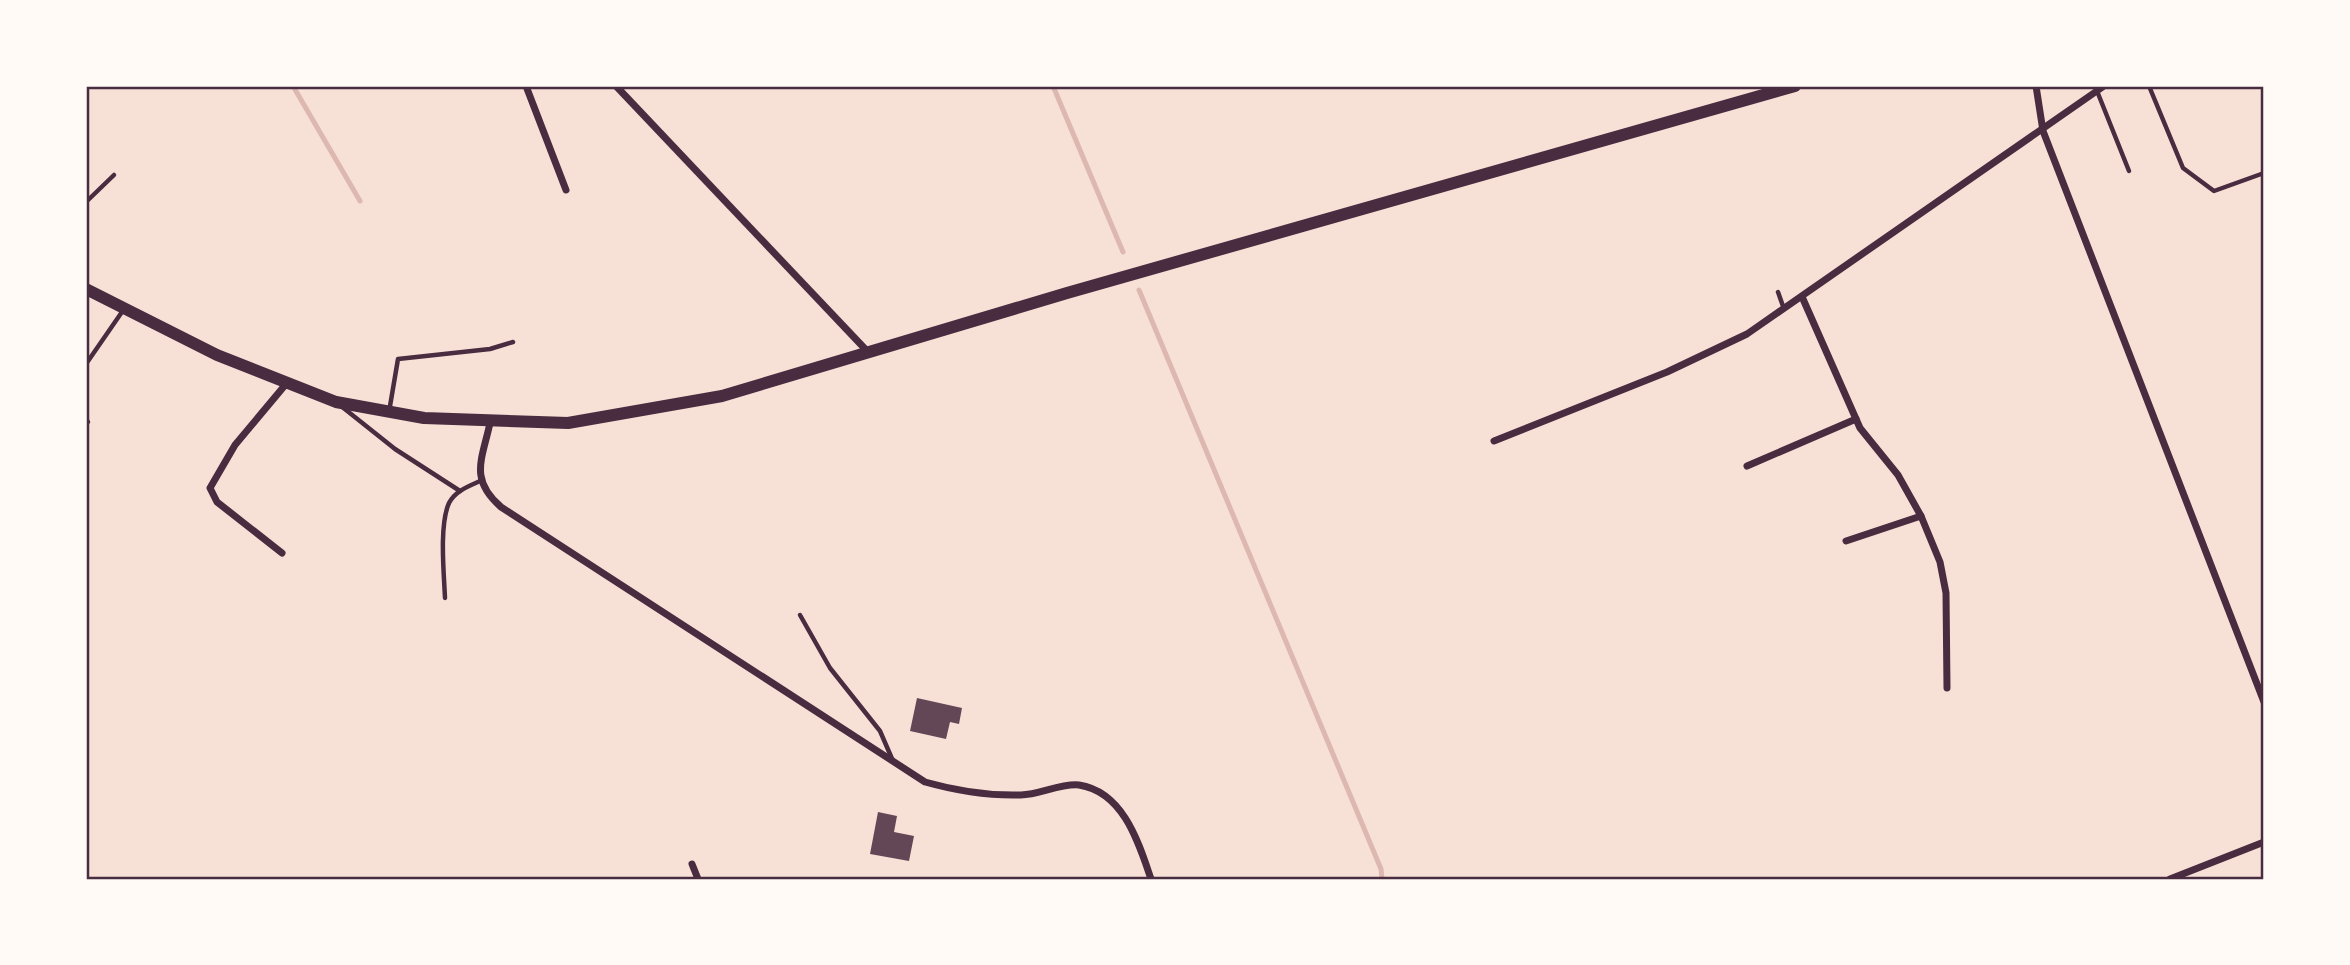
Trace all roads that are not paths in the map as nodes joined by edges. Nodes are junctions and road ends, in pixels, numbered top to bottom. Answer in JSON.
{"nodes":[{"id":1,"x":526,"y":86,"type":"edge"},
{"id":2,"x":616,"y":86,"type":"edge"},
{"id":3,"x":1795,"y":86,"type":"edge"},
{"id":4,"x":2036,"y":86,"type":"edge"},
{"id":5,"x":2104,"y":86,"type":"edge"},
{"id":6,"x":2149,"y":86,"type":"edge"},
{"id":7,"x":2097,"y":91,"type":"junction"},
{"id":8,"x":2043,"y":131,"type":"junction"},
{"id":9,"x":2129,"y":171,"type":"dead end"},
{"id":10,"x":2264,"y":173,"type":"edge"},
{"id":11,"x":114,"y":175,"type":"dead end"},
{"id":12,"x":566,"y":190,"type":"dead end"},
{"id":13,"x":86,"y":202,"type":"edge"},
{"id":14,"x":86,"y":289,"type":"edge"},
{"id":15,"x":1777,"y":292,"type":"dead end"},
{"id":16,"x":1803,"y":299,"type":"junction"},
{"id":17,"x":125,"y":308,"type":"junction"},
{"id":18,"x":1785,"y":310,"type":"junction"},
{"id":19,"x":513,"y":342,"type":"dead end"},
{"id":20,"x":869,"y":353,"type":"junction"},
{"id":21,"x":86,"y":364,"type":"edge"},
{"id":22,"x":286,"y":384,"type":"junction"},
{"id":23,"x":336,"y":402,"type":"junction"},
{"id":24,"x":389,"y":412,"type":"junction"},
{"id":25,"x":1856,"y":419,"type":"junction"},
{"id":26,"x":491,"y":423,"type":"junction"},
{"id":27,"x":1494,"y":441,"type":"dead end"},
{"id":28,"x":1747,"y":466,"type":"dead end"},
{"id":29,"x":481,"y":481,"type":"junction"},
{"id":30,"x":460,"y":491,"type":"junction"},
{"id":31,"x":1921,"y":516,"type":"junction"},
{"id":32,"x":1846,"y":541,"type":"dead end"},
{"id":33,"x":282,"y":554,"type":"dead end"},
{"id":34,"x":445,"y":598,"type":"dead end"},
{"id":35,"x":800,"y":615,"type":"dead end"},
{"id":36,"x":1947,"y":688,"type":"dead end"},
{"id":37,"x":2264,"y":702,"type":"edge"},
{"id":38,"x":893,"y":762,"type":"junction"},
{"id":39,"x":2264,"y":842,"type":"edge"},
{"id":40,"x":692,"y":864,"type":"dead end"},
{"id":41,"x":698,"y":879,"type":"edge"},
{"id":42,"x":1151,"y":879,"type":"edge"},
{"id":43,"x":2169,"y":879,"type":"edge"}],
"edges":[{"from":1,"to":12,"type":"street"},
{"from":2,"to":20,"type":"street"},
{"from":3,"to":20,"type":"main road"},
{"from":4,"to":8,"type":"street"},
{"from":5,"to":7,"type":"street"},
{"from":6,"to":10,"type":"lane"},
{"from":7,"to":8,"type":"street"},
{"from":7,"to":9,"type":"lane"},
{"from":8,"to":16,"type":"street"},
{"from":8,"to":37,"type":"street"},
{"from":11,"to":13,"type":"lane"},
{"from":14,"to":17,"type":"main road"},
{"from":15,"to":18,"type":"lane"},
{"from":16,"to":18,"type":"street"},
{"from":16,"to":25,"type":"street"},
{"from":17,"to":21,"type":"lane"},
{"from":17,"to":22,"type":"main road"},
{"from":18,"to":27,"type":"street"},
{"from":19,"to":24,"type":"lane"},
{"from":20,"to":26,"type":"main road"},
{"from":22,"to":23,"type":"main road"},
{"from":22,"to":33,"type":"street"},
{"from":23,"to":24,"type":"main road"},
{"from":23,"to":30,"type":"lane"},
{"from":24,"to":26,"type":"main road"},
{"from":25,"to":28,"type":"street"},
{"from":25,"to":31,"type":"street"},
{"from":26,"to":29,"type":"street"},
{"from":29,"to":30,"type":"lane"},
{"from":29,"to":38,"type":"street"},
{"from":30,"to":34,"type":"lane"},
{"from":31,"to":32,"type":"street"},
{"from":31,"to":36,"type":"street"},
{"from":35,"to":38,"type":"lane"},
{"from":38,"to":42,"type":"street"},
{"from":39,"to":43,"type":"street"},
{"from":40,"to":41,"type":"street"}]}
